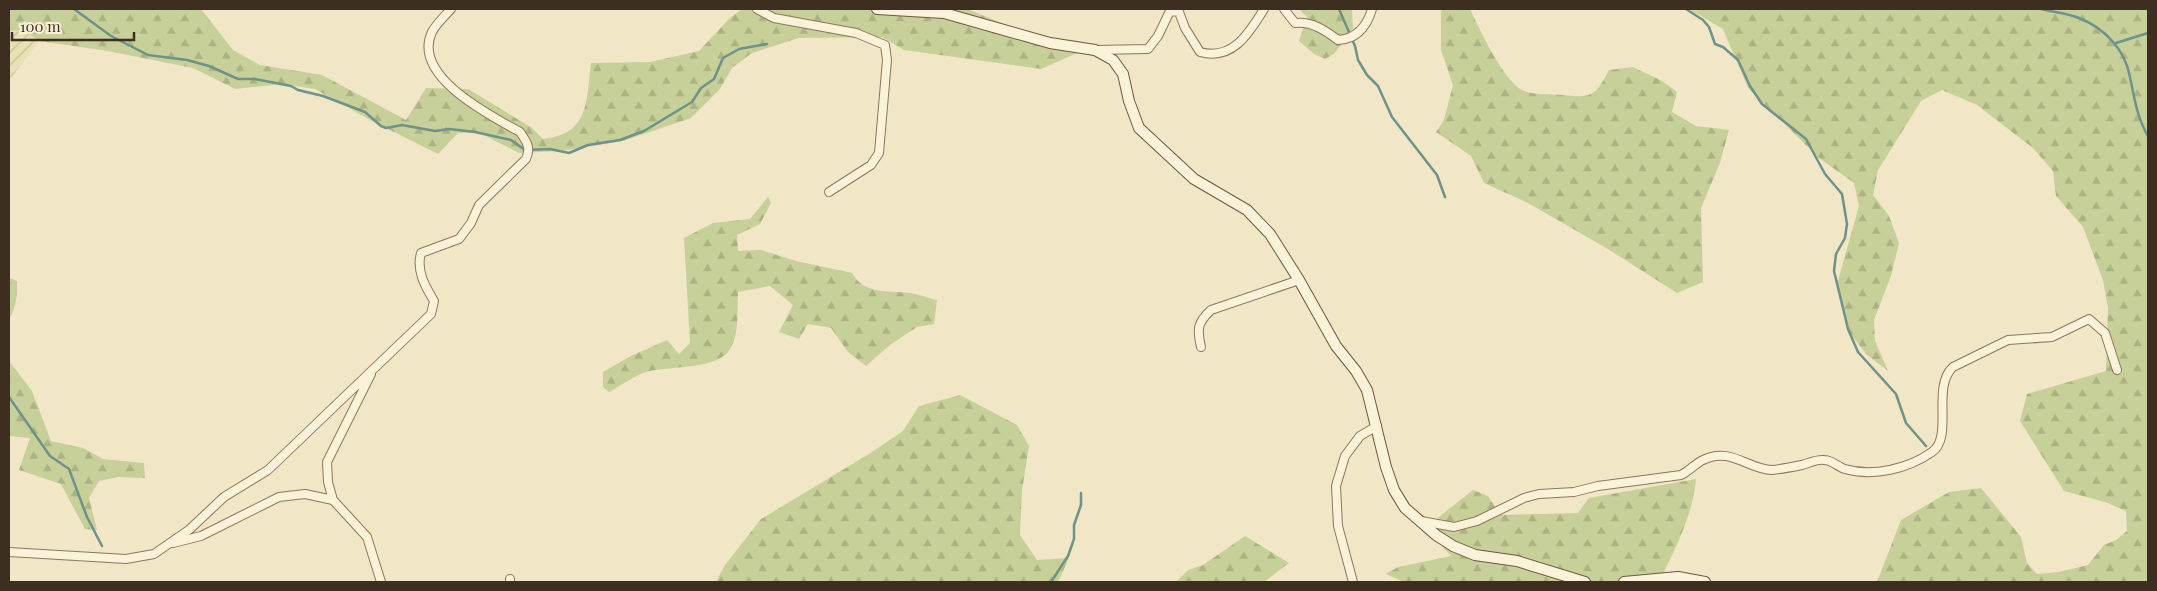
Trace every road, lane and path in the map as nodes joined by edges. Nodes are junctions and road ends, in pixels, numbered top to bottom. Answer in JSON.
{"nodes":[{"id":1,"x":451,"y":9,"type":"edge"},
{"id":2,"x":756,"y":9,"type":"edge"},
{"id":3,"x":877,"y":9,"type":"edge"},
{"id":4,"x":1264,"y":9,"type":"edge"},
{"id":5,"x":1284,"y":9,"type":"edge"},
{"id":6,"x":1372,"y":9,"type":"edge"},
{"id":7,"x":1095,"y":50,"type":"junction"},
{"id":8,"x":829,"y":192,"type":"dead end"},
{"id":9,"x":1298,"y":280,"type":"junction"},
{"id":10,"x":1200,"y":348,"type":"dead end"},
{"id":11,"x":374,"y":368,"type":"junction"},
{"id":12,"x":2117,"y":370,"type":"dead end"},
{"id":13,"x":1376,"y":426,"type":"junction"},
{"id":14,"x":333,"y":500,"type":"junction"},
{"id":15,"x":1419,"y":521,"type":"junction"},
{"id":16,"x":169,"y":544,"type":"junction"},
{"id":17,"x":9,"y":552,"type":"edge"},
{"id":18,"x":1352,"y":581,"type":"edge"},
{"id":19,"x":381,"y":582,"type":"edge"},
{"id":20,"x":1585,"y":582,"type":"edge"},
{"id":21,"x":1624,"y":582,"type":"edge"},
{"id":22,"x":1705,"y":582,"type":"edge"}],
"edges":[{"from":1,"to":11,"type":"street"},
{"from":2,"to":8,"type":"street"},
{"from":3,"to":7,"type":"street"},
{"from":4,"to":7,"type":"street"},
{"from":5,"to":6,"type":"street"},
{"from":7,"to":9,"type":"street"},
{"from":9,"to":10,"type":"street"},
{"from":9,"to":13,"type":"street"},
{"from":11,"to":14,"type":"street"},
{"from":11,"to":16,"type":"street"},
{"from":12,"to":15,"type":"street"},
{"from":13,"to":15,"type":"street"},
{"from":13,"to":18,"type":"street"},
{"from":14,"to":16,"type":"street"},
{"from":14,"to":19,"type":"street"},
{"from":15,"to":20,"type":"street"},
{"from":16,"to":17,"type":"street"},
{"from":21,"to":22,"type":"street"}]}
